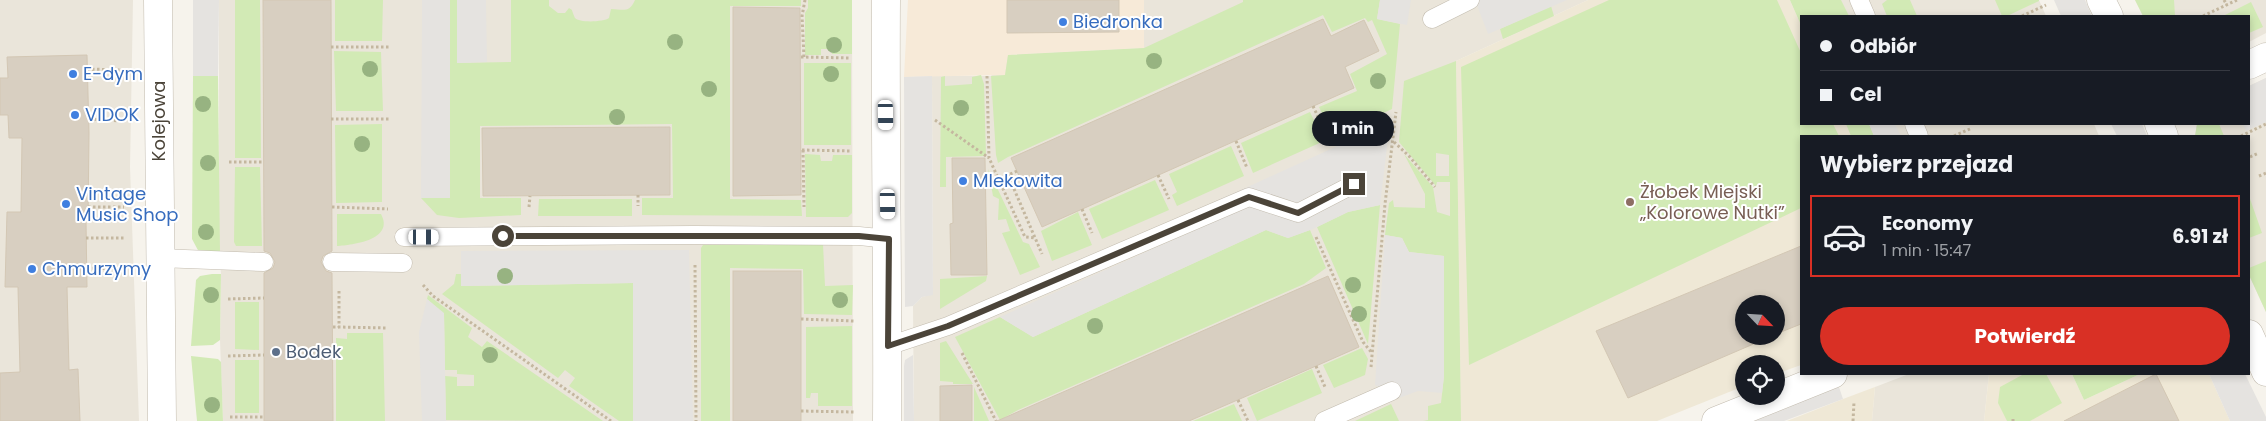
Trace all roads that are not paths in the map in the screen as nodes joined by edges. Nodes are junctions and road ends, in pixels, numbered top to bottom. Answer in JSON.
{"nodes":[{"id":1,"x":158,"y":0,"type":"edge"},
{"id":2,"x":886,"y":0,"type":"edge"},
{"id":3,"x":1470,"y":0,"type":"edge"},
{"id":4,"x":1859,"y":0,"type":"edge"},
{"id":5,"x":2101,"y":0,"type":"edge"},
{"id":6,"x":1866,"y":15,"type":"edge"},
{"id":7,"x":2108,"y":15,"type":"edge"},
{"id":8,"x":1432,"y":19,"type":"dead end"},
{"id":9,"x":2266,"y":57,"type":"edge"},
{"id":10,"x":2250,"y":65,"type":"edge"},
{"id":11,"x":1354,"y":184,"type":"dead end"},
{"id":12,"x":404,"y":237,"type":"dead end"},
{"id":13,"x":889,"y":239,"type":"junction"},
{"id":14,"x":159,"y":258,"type":"junction"},
{"id":15,"x":264,"y":262,"type":"dead end"},
{"id":16,"x":332,"y":262,"type":"dead end"},
{"id":17,"x":403,"y":264,"type":"road end"},
{"id":18,"x":2250,"y":336,"type":"edge"},
{"id":19,"x":888,"y":346,"type":"junction"},
{"id":20,"x":2266,"y":372,"type":"edge"},
{"id":21,"x":1831,"y":375,"type":"edge"},
{"id":22,"x":1392,"y":391,"type":"dead end"},
{"id":23,"x":162,"y":421,"type":"edge"},
{"id":24,"x":887,"y":421,"type":"edge"},
{"id":25,"x":1324,"y":421,"type":"edge"},
{"id":26,"x":1716,"y":421,"type":"edge"}],
"edges":[{"from":1,"to":14,"type":"street","name":"Kolejowa"},
{"from":2,"to":13,"type":"street"},
{"from":3,"to":8,"type":"lane"},
{"from":4,"to":6,"type":"lane"},
{"from":5,"to":7,"type":"street"},
{"from":9,"to":10,"type":"street"},
{"from":11,"to":19,"type":"lane"},
{"from":12,"to":13,"type":"lane"},
{"from":13,"to":19,"type":"street"},
{"from":14,"to":15,"type":"lane"},
{"from":14,"to":23,"type":"street","name":"Kolejowa"},
{"from":16,"to":17,"type":"lane"},
{"from":18,"to":20,"type":"street"},
{"from":19,"to":24,"type":"street"},
{"from":21,"to":26,"type":"street"},
{"from":22,"to":25,"type":"lane"}]}
